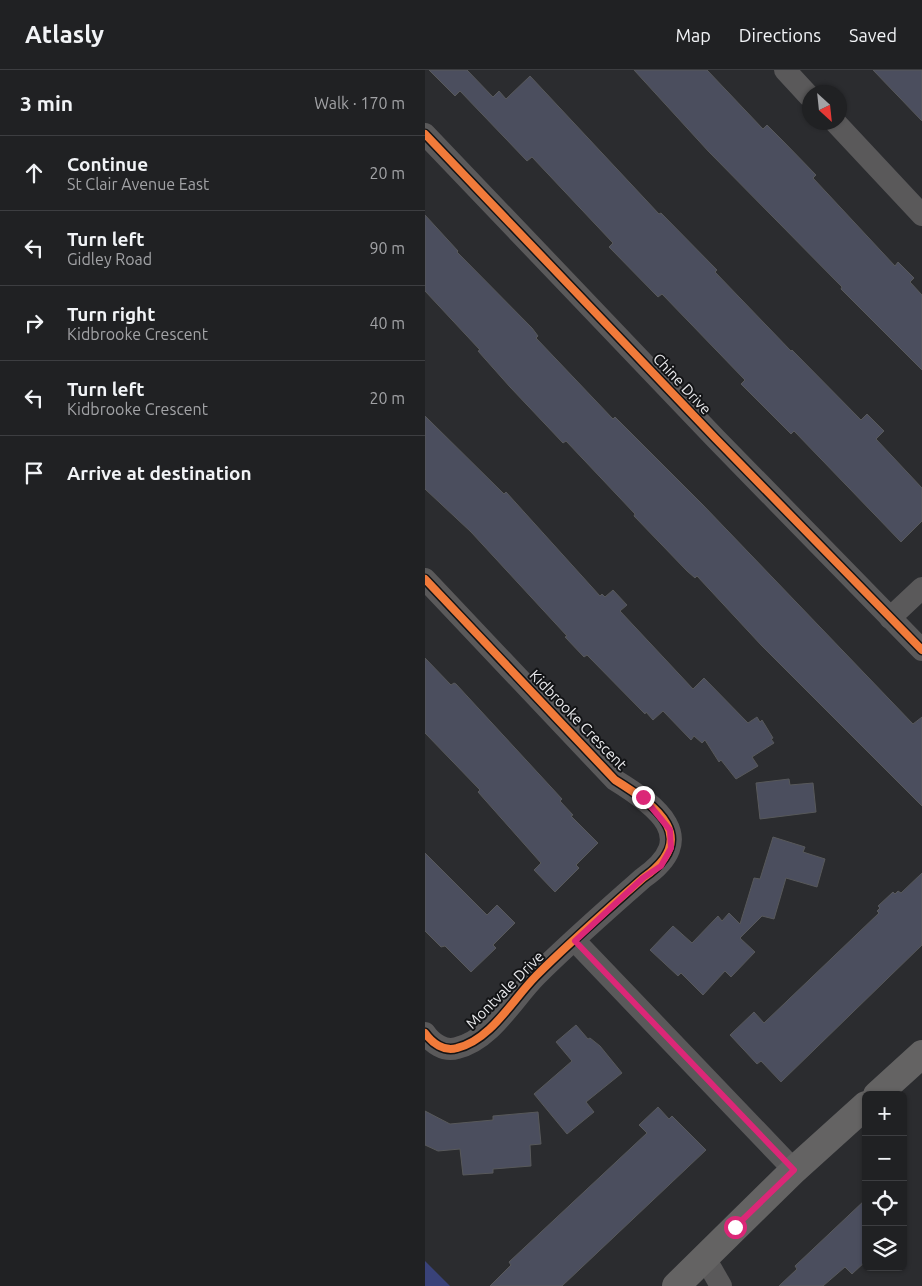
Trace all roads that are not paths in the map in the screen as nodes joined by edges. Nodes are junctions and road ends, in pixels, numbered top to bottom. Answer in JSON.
{"nodes":[{"id":1,"x":785,"y":70,"type":"edge"},
{"id":2,"x":802,"y":88,"type":"edge"},
{"id":3,"x":842,"y":130,"type":"edge"},
{"id":4,"x":425,"y":134,"type":"edge"},
{"id":5,"x":922,"y":215,"type":"edge"},
{"id":6,"x":425,"y":579,"type":"edge"},
{"id":7,"x":922,"y":588,"type":"edge"},
{"id":8,"x":891,"y":618,"type":"junction"},
{"id":9,"x":922,"y":650,"type":"edge"},
{"id":10,"x":575,"y":941,"type":"junction"},
{"id":11,"x":425,"y":1033,"type":"edge"},
{"id":12,"x":922,"y":1054,"type":"edge"},
{"id":13,"x":881,"y":1091,"type":"edge"},
{"id":14,"x":862,"y":1109,"type":"edge"},
{"id":15,"x":794,"y":1170,"type":"junction"},
{"id":16,"x":705,"y":1258,"type":"junction"},
{"id":17,"x":676,"y":1286,"type":"edge"},
{"id":18,"x":721,"y":1286,"type":"edge"}],
"edges":[{"from":1,"to":2,"type":"street"},
{"from":3,"to":5,"type":"street"},
{"from":4,"to":8,"type":"street","name":"Chine Drive"},
{"from":6,"to":10,"type":"street","name":"Kidbrooke Crescent"},
{"from":7,"to":8,"type":"street"},
{"from":8,"to":9,"type":"street","name":"Chine Drive"},
{"from":10,"to":11,"type":"street","name":"Montvale Drive"},
{"from":10,"to":15,"type":"street"},
{"from":12,"to":13,"type":"main road"},
{"from":14,"to":15,"type":"main road"},
{"from":15,"to":16,"type":"main road"},
{"from":16,"to":17,"type":"main road"},
{"from":16,"to":18,"type":"street"}]}
